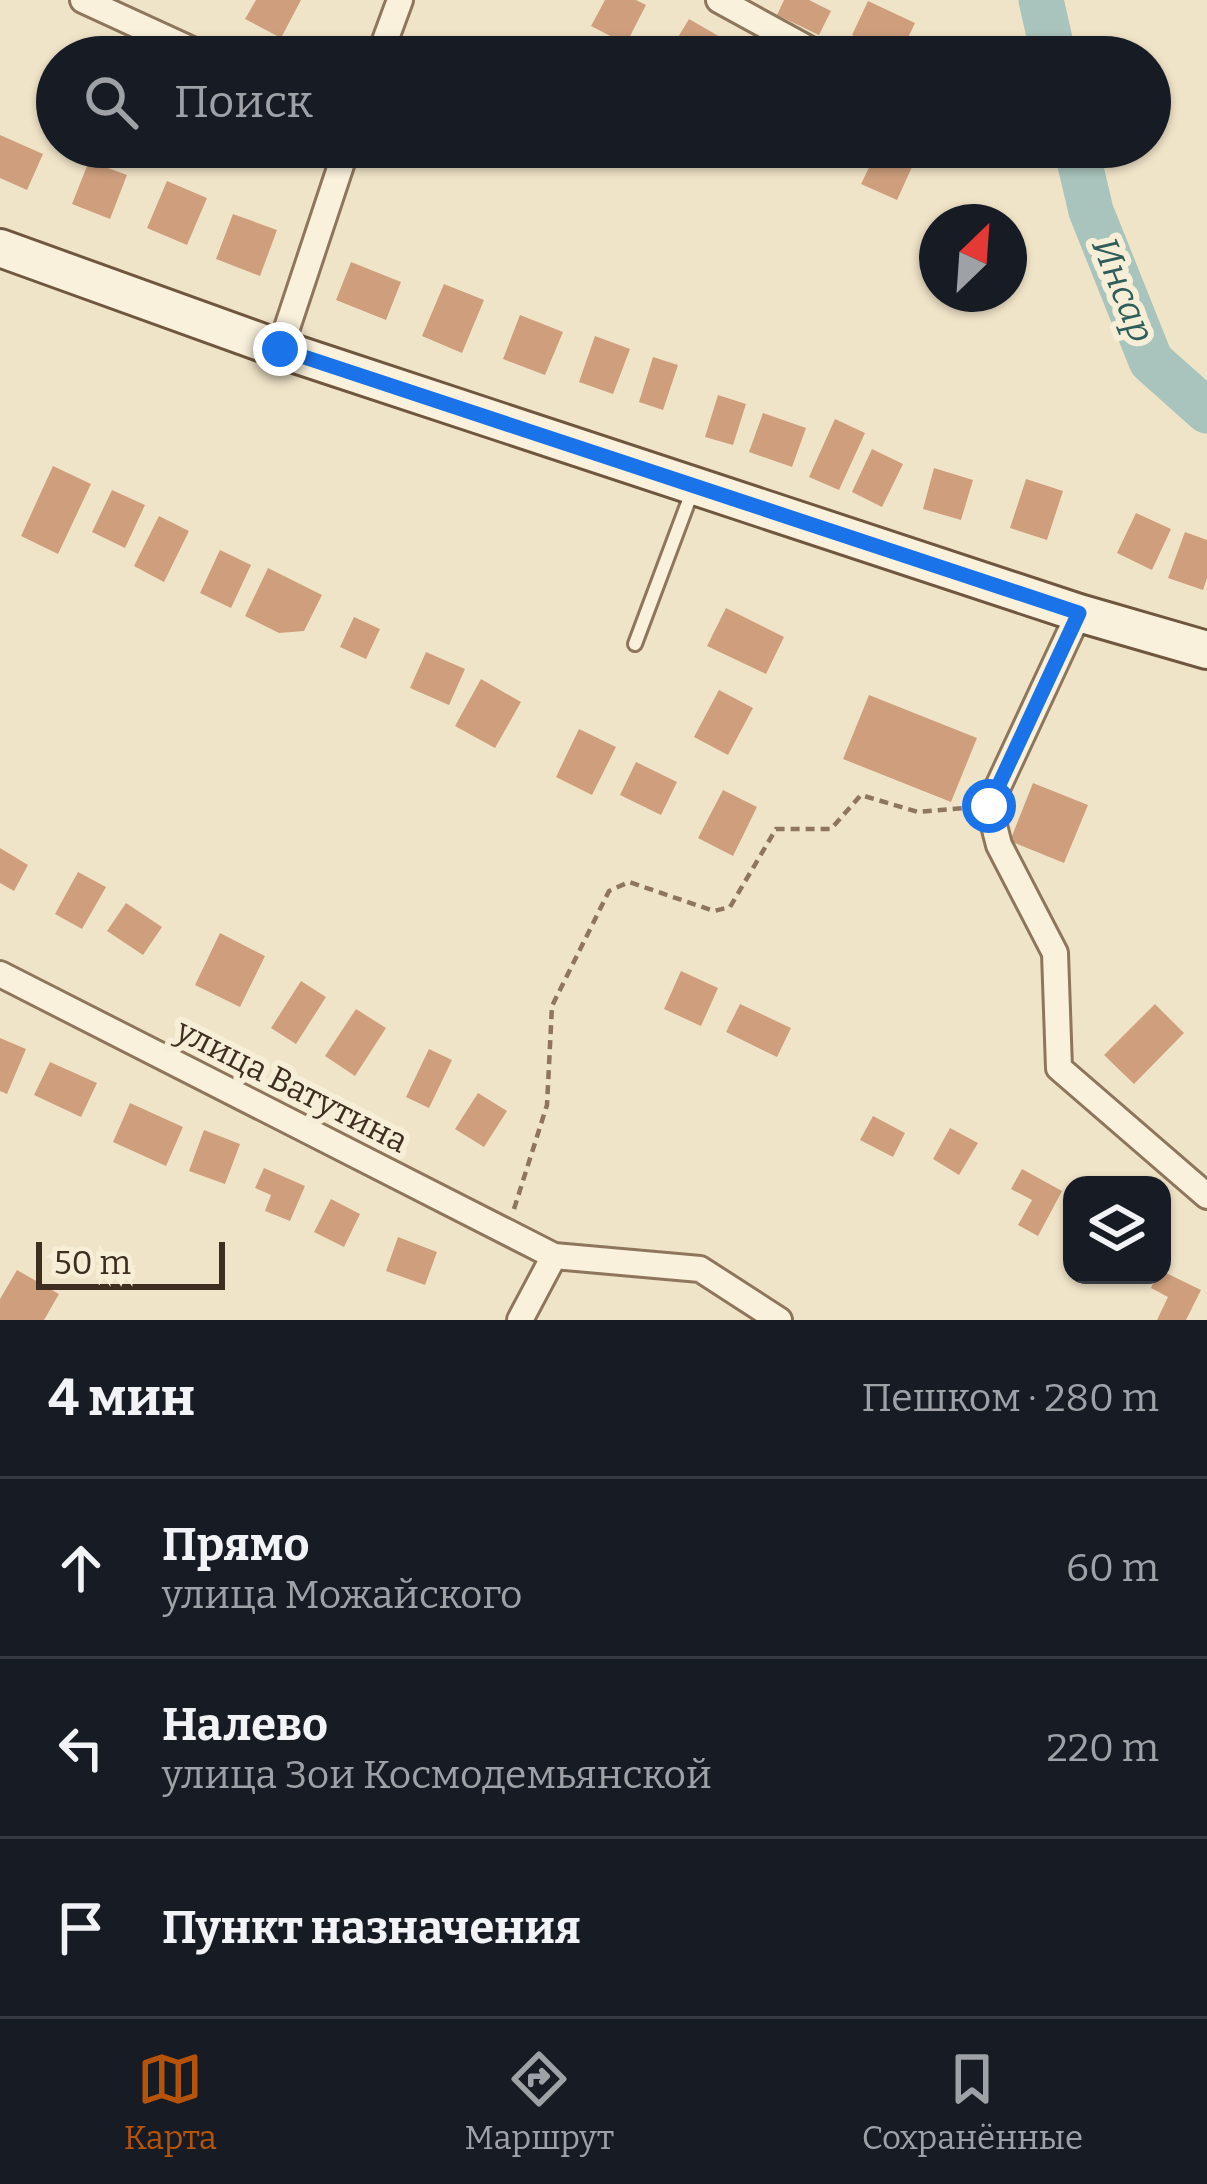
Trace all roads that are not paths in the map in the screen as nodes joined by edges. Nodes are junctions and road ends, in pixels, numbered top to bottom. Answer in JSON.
{"nodes":[{"id":1,"x":82,"y":0,"type":"edge"},
{"id":2,"x":400,"y":0,"type":"edge"},
{"id":3,"x":719,"y":0,"type":"edge"},
{"id":4,"x":162,"y":36,"type":"edge"},
{"id":5,"x":387,"y":36,"type":"edge"},
{"id":6,"x":785,"y":36,"type":"edge"},
{"id":7,"x":340,"y":168,"type":"edge"},
{"id":8,"x":0,"y":248,"type":"edge"},
{"id":9,"x":280,"y":349,"type":"junction"},
{"id":10,"x":694,"y":485,"type":"junction"},
{"id":11,"x":1079,"y":613,"type":"junction"},
{"id":12,"x":635,"y":644,"type":"dead end"},
{"id":13,"x":1207,"y":650,"type":"edge"},
{"id":14,"x":0,"y":974,"type":"edge"},
{"id":15,"x":1207,"y":1196,"type":"edge"},
{"id":16,"x":554,"y":1256,"type":"junction"},
{"id":17,"x":520,"y":1320,"type":"edge"},
{"id":18,"x":779,"y":1320,"type":"edge"}],
"edges":[{"from":1,"to":4,"type":"street"},
{"from":2,"to":5,"type":"street"},
{"from":3,"to":6,"type":"street"},
{"from":7,"to":9,"type":"street"},
{"from":8,"to":9,"type":"street"},
{"from":9,"to":10,"type":"street"},
{"from":10,"to":11,"type":"street"},
{"from":10,"to":12,"type":"lane"},
{"from":11,"to":13,"type":"street"},
{"from":11,"to":15,"type":"street"},
{"from":14,"to":16,"type":"street","name":"улица Ватутина"},
{"from":16,"to":17,"type":"street"},
{"from":16,"to":18,"type":"street"}]}
